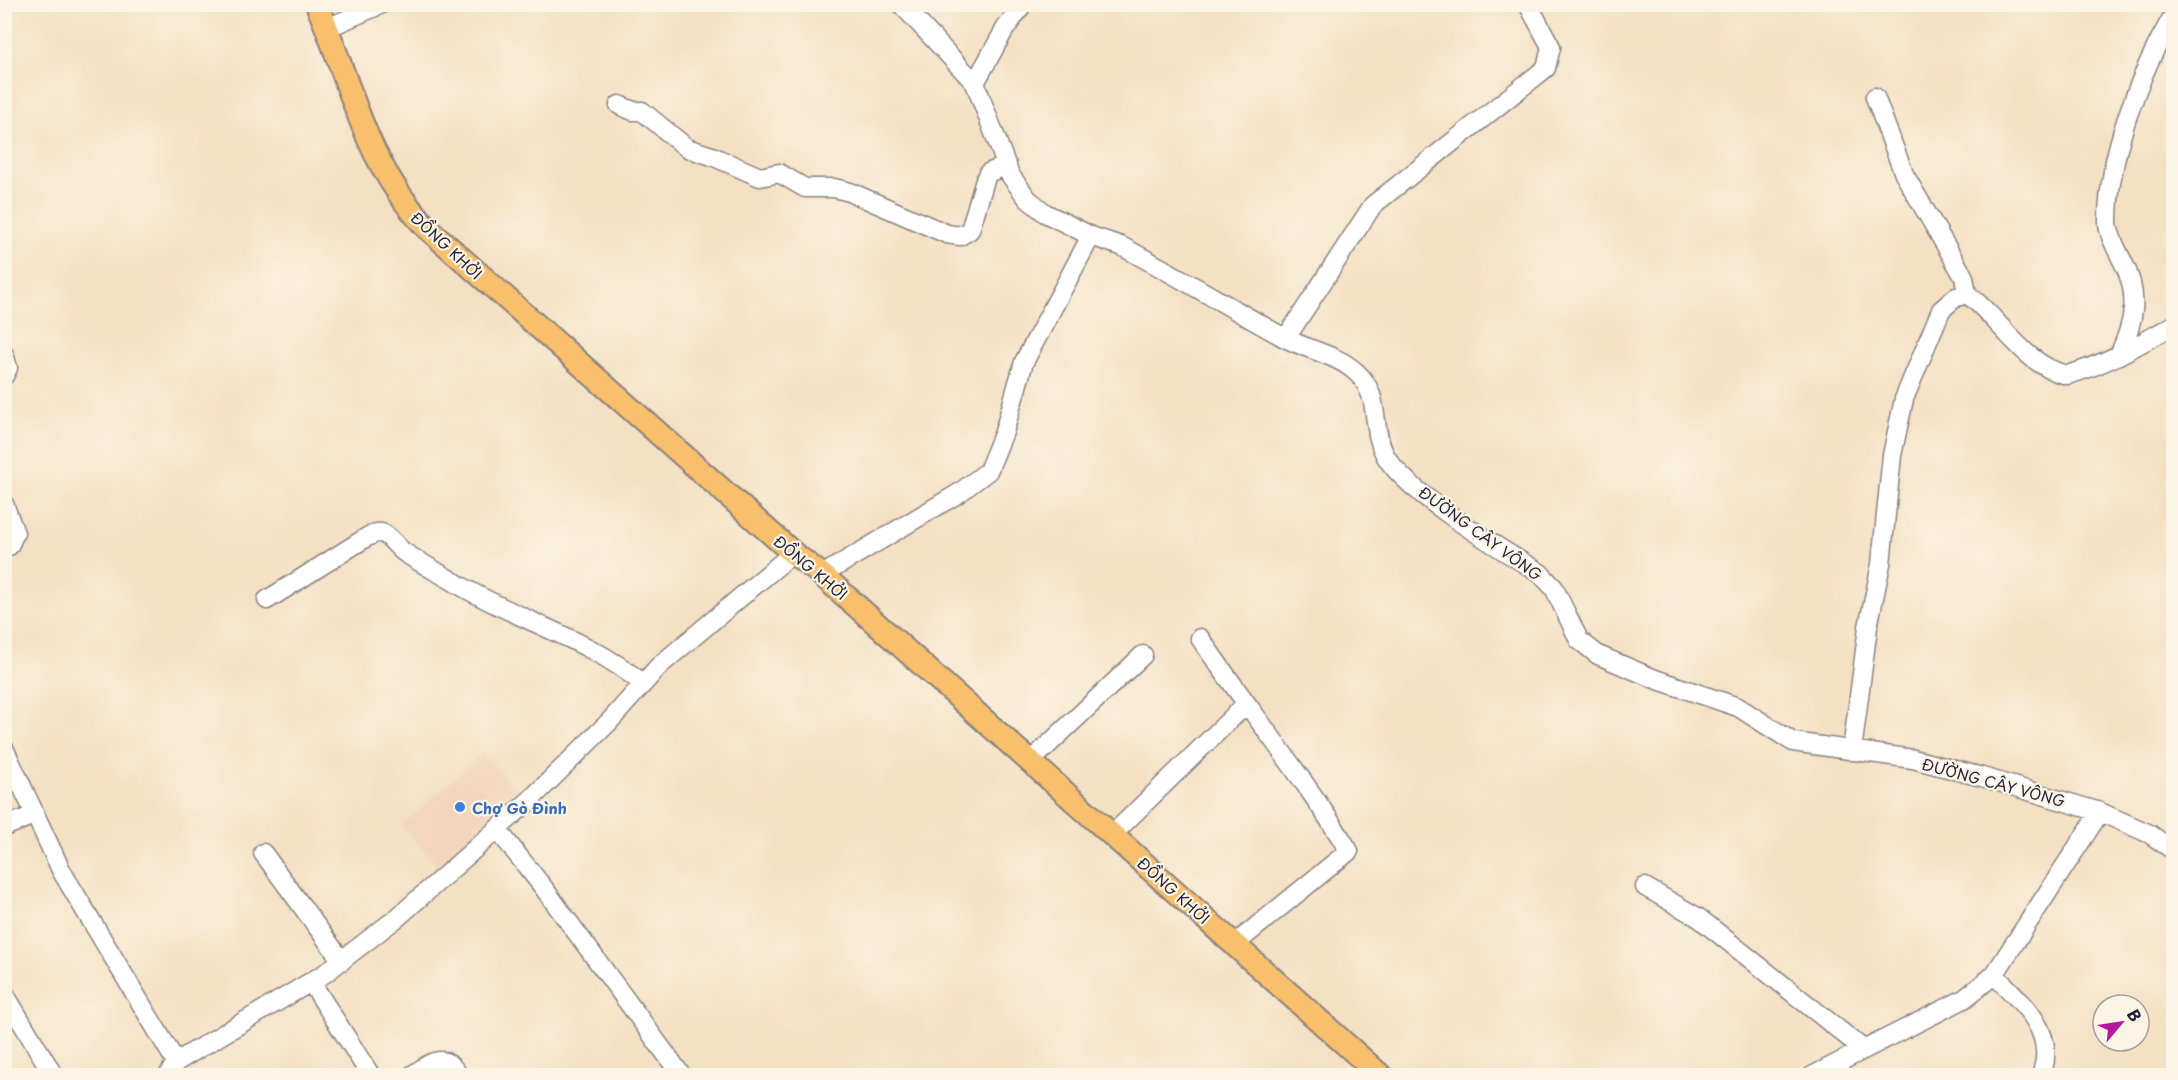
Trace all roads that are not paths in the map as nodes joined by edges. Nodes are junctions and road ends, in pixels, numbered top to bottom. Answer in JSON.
{"nodes":[{"id":1,"x":317,"y":4,"type":"edge"},
{"id":2,"x":382,"y":4,"type":"edge"},
{"id":3,"x":901,"y":4,"type":"edge"},
{"id":4,"x":1023,"y":4,"type":"edge"},
{"id":5,"x":1528,"y":4,"type":"edge"},
{"id":6,"x":2174,"y":14,"type":"edge"},
{"id":7,"x":327,"y":28,"type":"junction"},
{"id":8,"x":975,"y":83,"type":"junction"},
{"id":9,"x":1875,"y":98,"type":"dead end"},
{"id":10,"x":619,"y":105,"type":"dead end"},
{"id":11,"x":1007,"y":165,"type":"junction"},
{"id":12,"x":1091,"y":236,"type":"junction"},
{"id":13,"x":1967,"y":294,"type":"junction"},
{"id":14,"x":2174,"y":325,"type":"edge"},
{"id":15,"x":1286,"y":338,"type":"junction"},
{"id":16,"x":4,"y":354,"type":"edge"},
{"id":17,"x":2119,"y":355,"type":"junction"},
{"id":18,"x":4,"y":376,"type":"edge"},
{"id":19,"x":4,"y":504,"type":"edge"},
{"id":20,"x":4,"y":548,"type":"edge"},
{"id":21,"x":793,"y":553,"type":"junction"},
{"id":22,"x":822,"y":575,"type":"junction"},
{"id":23,"x":267,"y":600,"type":"dead end"},
{"id":24,"x":1200,"y":638,"type":"dead end"},
{"id":25,"x":1143,"y":655,"type":"dead end"},
{"id":26,"x":642,"y":683,"type":"junction"},
{"id":27,"x":1245,"y":705,"type":"junction"},
{"id":28,"x":4,"y":748,"type":"edge"},
{"id":29,"x":1852,"y":751,"type":"junction"},
{"id":30,"x":1031,"y":761,"type":"junction"},
{"id":31,"x":2100,"y":812,"type":"junction"},
{"id":32,"x":34,"y":815,"type":"junction"},
{"id":33,"x":4,"y":827,"type":"edge"},
{"id":34,"x":497,"y":830,"type":"junction"},
{"id":35,"x":1113,"y":834,"type":"junction"},
{"id":36,"x":2174,"y":851,"type":"edge"},
{"id":37,"x":263,"y":853,"type":"dead end"},
{"id":38,"x":1646,"y":887,"type":"dead end"},
{"id":39,"x":1235,"y":944,"type":"junction"},
{"id":40,"x":342,"y":961,"type":"junction"},
{"id":41,"x":1994,"y":975,"type":"junction"},
{"id":42,"x":311,"y":982,"type":"junction"},
{"id":43,"x":4,"y":993,"type":"edge"},
{"id":44,"x":1863,"y":1049,"type":"junction"},
{"id":45,"x":172,"y":1069,"type":"edge"},
{"id":46,"x":2043,"y":1069,"type":"dead end"},
{"id":47,"x":675,"y":1072,"type":"edge"},
{"id":48,"x":54,"y":1076,"type":"edge"},
{"id":49,"x":371,"y":1076,"type":"edge"},
{"id":50,"x":411,"y":1076,"type":"edge"},
{"id":51,"x":459,"y":1076,"type":"edge"},
{"id":52,"x":1381,"y":1076,"type":"edge"},
{"id":53,"x":1812,"y":1076,"type":"edge"}],
"edges":[{"from":1,"to":7,"type":"main road","name":"ĐỒNG KHỞI"},
{"from":2,"to":7,"type":"street"},
{"from":3,"to":8,"type":"street","name":"ĐƯỜNG CÂY VÔNG"},
{"from":4,"to":8,"type":"street"},
{"from":5,"to":15,"type":"street"},
{"from":6,"to":17,"type":"street"},
{"from":7,"to":21,"type":"main road","name":"ĐỒNG KHỞI"},
{"from":8,"to":11,"type":"street","name":"ĐƯỜNG CÂY VÔNG"},
{"from":9,"to":13,"type":"street"},
{"from":10,"to":11,"type":"street"},
{"from":11,"to":12,"type":"street","name":"ĐƯỜNG CÂY VÔNG"},
{"from":12,"to":15,"type":"street","name":"ĐƯỜNG CÂY VÔNG"},
{"from":12,"to":22,"type":"street"},
{"from":13,"to":17,"type":"street"},
{"from":13,"to":29,"type":"street"},
{"from":14,"to":17,"type":"street"},
{"from":15,"to":29,"type":"street","name":"ĐƯỜNG CÂY VÔNG"},
{"from":16,"to":18,"type":"street"},
{"from":19,"to":20,"type":"street"},
{"from":21,"to":22,"type":"main road","name":"ĐỒNG KHỞI"},
{"from":21,"to":26,"type":"street"},
{"from":22,"to":30,"type":"main road","name":"ĐỒNG KHỞI"},
{"from":23,"to":26,"type":"street"},
{"from":24,"to":27,"type":"street"},
{"from":25,"to":30,"type":"street"},
{"from":26,"to":34,"type":"street"},
{"from":27,"to":35,"type":"street"},
{"from":27,"to":39,"type":"street"},
{"from":28,"to":32,"type":"street"},
{"from":29,"to":31,"type":"street","name":"ĐƯỜNG CÂY VÔNG"},
{"from":30,"to":35,"type":"main road","name":"ĐỒNG KHỞI"},
{"from":31,"to":36,"type":"street","name":"ĐƯỜNG CÂY VÔNG"},
{"from":31,"to":41,"type":"street"},
{"from":32,"to":33,"type":"street"},
{"from":32,"to":45,"type":"street"},
{"from":34,"to":40,"type":"street"},
{"from":34,"to":47,"type":"street"},
{"from":35,"to":39,"type":"main road","name":"ĐỒNG KHỞI"},
{"from":37,"to":40,"type":"street"},
{"from":38,"to":44,"type":"street"},
{"from":39,"to":52,"type":"main road","name":"ĐỒNG KHỞI"},
{"from":40,"to":42,"type":"street"},
{"from":41,"to":44,"type":"street"},
{"from":41,"to":46,"type":"street"},
{"from":42,"to":45,"type":"street"},
{"from":42,"to":49,"type":"street"},
{"from":43,"to":48,"type":"street"},
{"from":44,"to":53,"type":"street"},
{"from":50,"to":51,"type":"street"}]}
